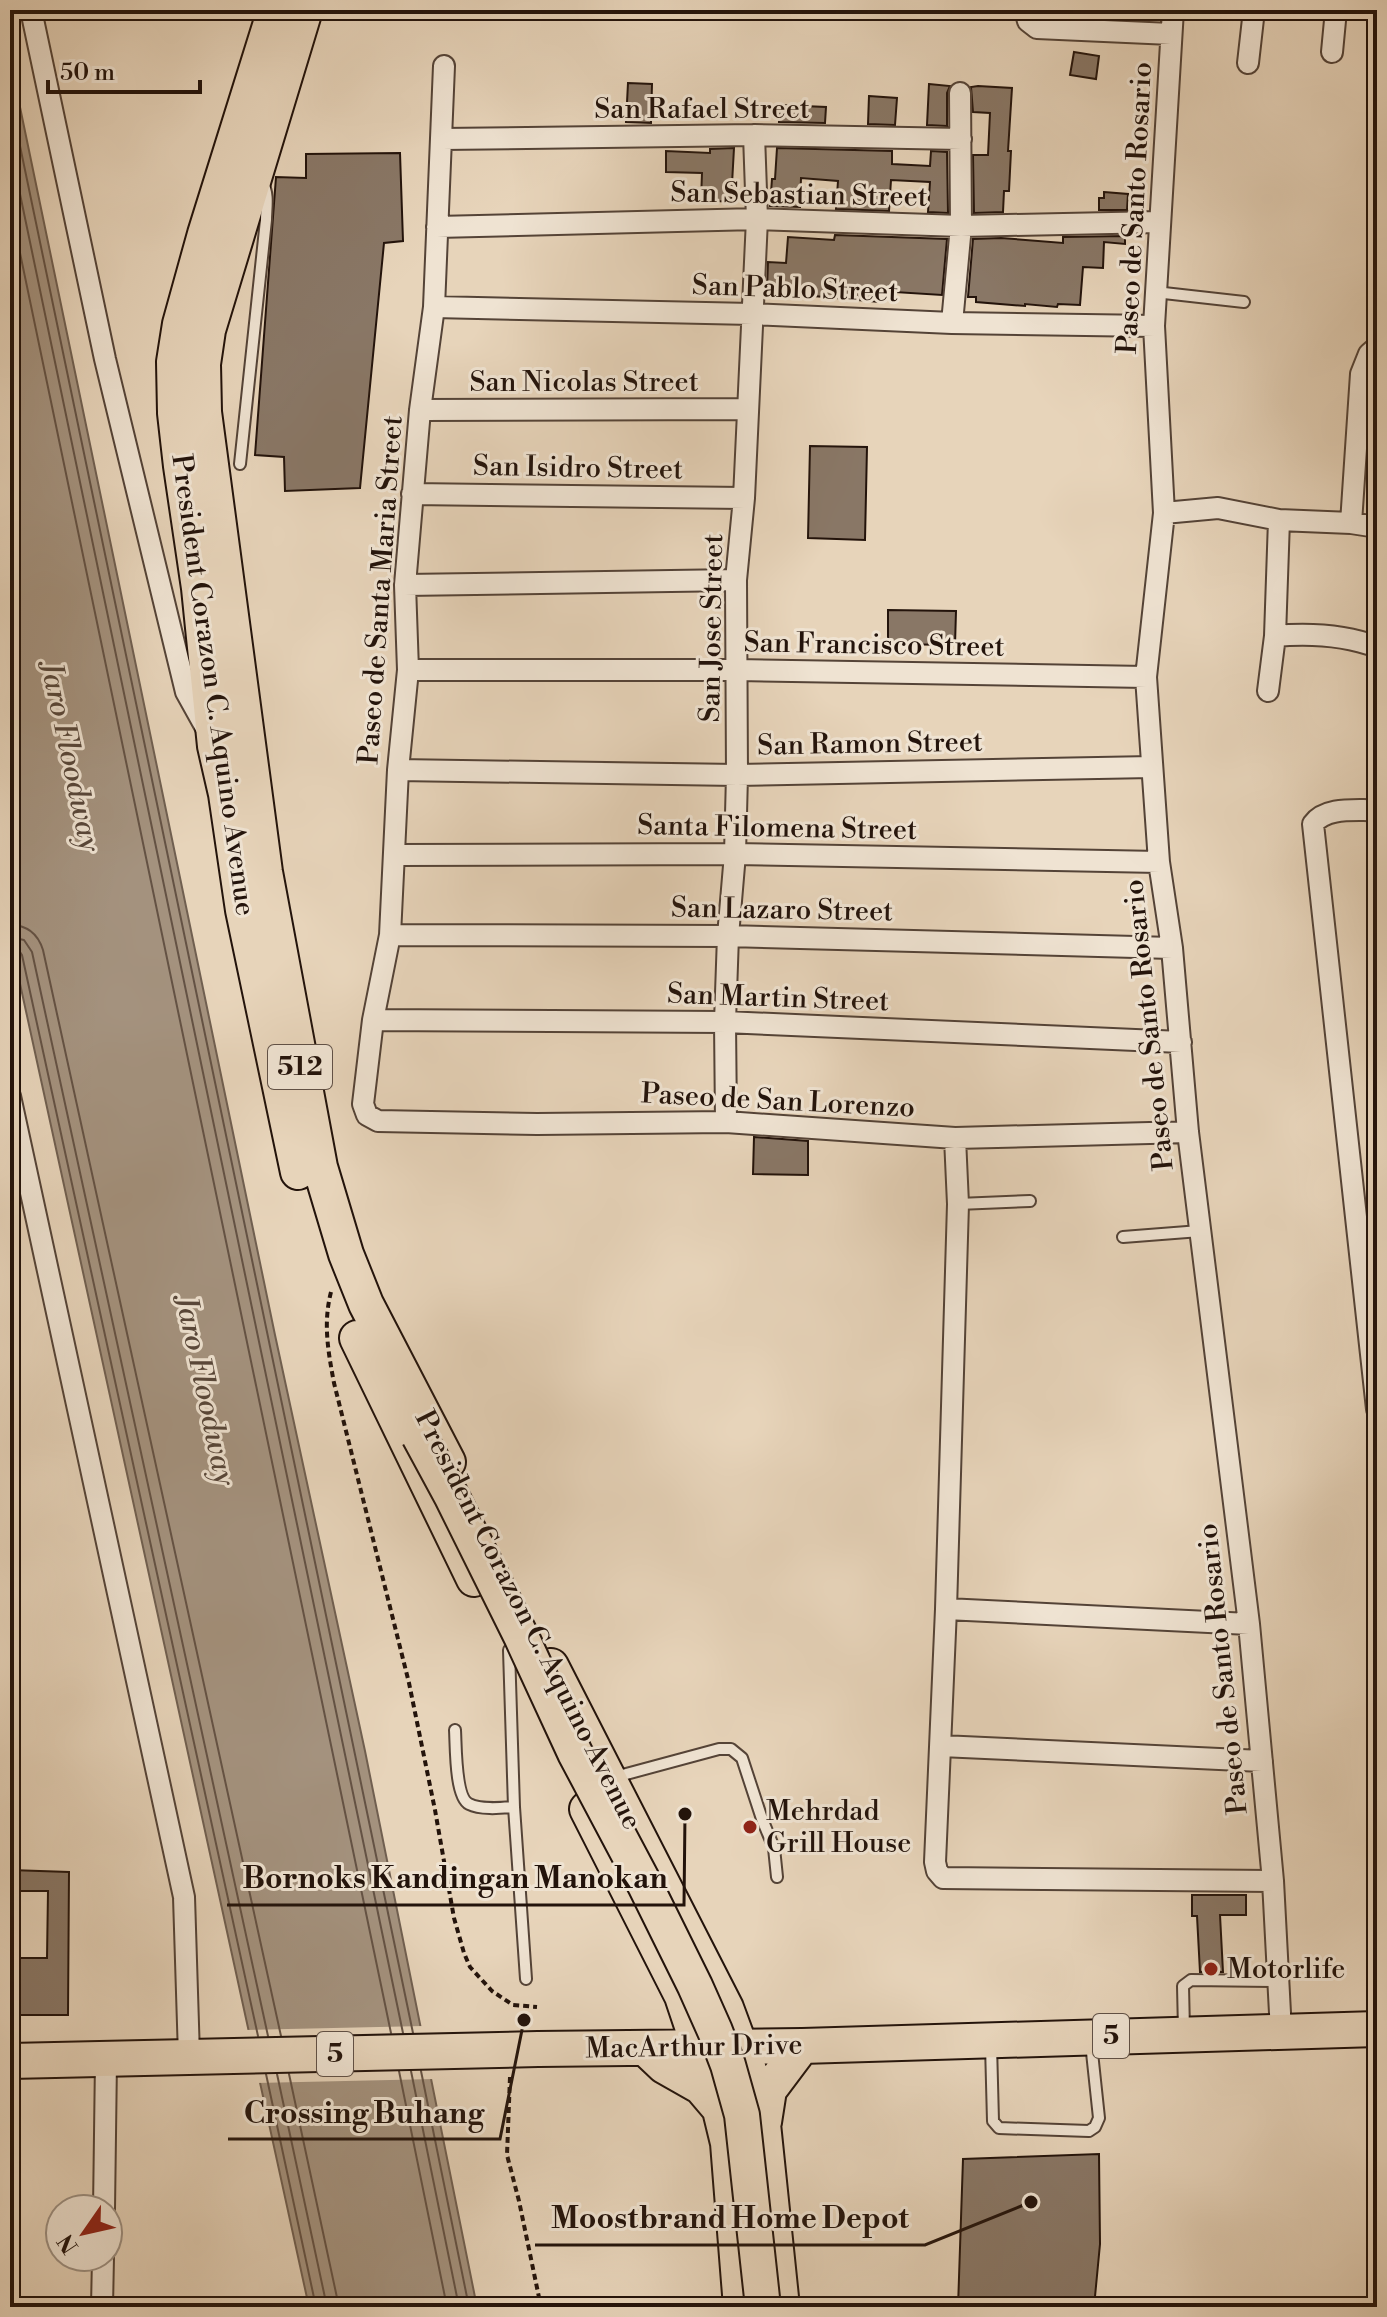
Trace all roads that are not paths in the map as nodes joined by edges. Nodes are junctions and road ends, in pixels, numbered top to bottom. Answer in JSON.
{"nodes":[{"id":1,"x":31,"y":10,"type":"edge"},
{"id":2,"x":275,"y":10,"type":"edge"},
{"id":3,"x":305,"y":10,"type":"edge"},
{"id":4,"x":1025,"y":10,"type":"edge"},
{"id":5,"x":1173,"y":10,"type":"edge"},
{"id":6,"x":1254,"y":10,"type":"edge"},
{"id":7,"x":1336,"y":10,"type":"edge"},
{"id":8,"x":1171,"y":34,"type":"junction"},
{"id":9,"x":1332,"y":52,"type":"dead end"},
{"id":10,"x":1248,"y":63,"type":"dead end"},
{"id":11,"x":444,"y":66,"type":"dead end"},
{"id":12,"x":266,"y":89,"type":"junction"},
{"id":13,"x":960,"y":93,"type":"dead end"},
{"id":14,"x":754,"y":135,"type":"junction"},
{"id":15,"x":442,"y":139,"type":"junction"},
{"id":16,"x":961,"y":139,"type":"junction"},
{"id":17,"x":248,"y":162,"type":"junction"},
{"id":18,"x":757,"y":219,"type":"junction"},
{"id":19,"x":1159,"y":222,"type":"junction"},
{"id":20,"x":961,"y":226,"type":"junction"},
{"id":21,"x":437,"y":227,"type":"junction"},
{"id":22,"x":1155,"y":292,"type":"junction"},
{"id":23,"x":1244,"y":302,"type":"dead end"},
{"id":24,"x":434,"y":307,"type":"junction"},
{"id":25,"x":752,"y":314,"type":"junction"},
{"id":26,"x":952,"y":323,"type":"junction"},
{"id":27,"x":1154,"y":326,"type":"junction"},
{"id":28,"x":1377,"y":347,"type":"edge"},
{"id":29,"x":747,"y":409,"type":"junction"},
{"id":30,"x":420,"y":410,"type":"junction"},
{"id":31,"x":240,"y":464,"type":"dead end"},
{"id":32,"x":412,"y":494,"type":"junction"},
{"id":33,"x":744,"y":498,"type":"junction"},
{"id":34,"x":1164,"y":513,"type":"junction"},
{"id":35,"x":1279,"y":520,"type":"junction"},
{"id":36,"x":1351,"y":523,"type":"junction"},
{"id":37,"x":1377,"y":527,"type":"edge"},
{"id":38,"x":736,"y":580,"type":"junction"},
{"id":39,"x":405,"y":585,"type":"junction"},
{"id":40,"x":213,"y":586,"type":"junction"},
{"id":41,"x":1275,"y":636,"type":"junction"},
{"id":42,"x":1377,"y":647,"type":"edge"},
{"id":43,"x":408,"y":670,"type":"junction"},
{"id":44,"x":738,"y":670,"type":"junction"},
{"id":45,"x":1146,"y":677,"type":"junction"},
{"id":46,"x":1268,"y":691,"type":"dead end"},
{"id":47,"x":215,"y":746,"type":"junction"},
{"id":48,"x":1152,"y":767,"type":"junction"},
{"id":49,"x":398,"y":770,"type":"junction"},
{"id":50,"x":737,"y":775,"type":"junction"},
{"id":51,"x":240,"y":794,"type":"junction"},
{"id":52,"x":1377,"y":810,"type":"edge"},
{"id":53,"x":735,"y":854,"type":"junction"},
{"id":54,"x":394,"y":855,"type":"junction"},
{"id":55,"x":1159,"y":862,"type":"junction"},
{"id":56,"x":390,"y":935,"type":"junction"},
{"id":57,"x":728,"y":936,"type":"junction"},
{"id":58,"x":1172,"y":948,"type":"junction"},
{"id":59,"x":373,"y":1020,"type":"junction"},
{"id":60,"x":725,"y":1022,"type":"junction"},
{"id":61,"x":1181,"y":1042,"type":"junction"},
{"id":62,"x":10,"y":1096,"type":"edge"},
{"id":63,"x":367,"y":1115,"type":"joint"},
{"id":64,"x":726,"y":1122,"type":"junction"},
{"id":65,"x":1188,"y":1132,"type":"junction"},
{"id":66,"x":955,"y":1138,"type":"junction"},
{"id":67,"x":1030,"y":1201,"type":"dead end"},
{"id":68,"x":958,"y":1204,"type":"junction"},
{"id":69,"x":1200,"y":1231,"type":"junction"},
{"id":70,"x":1123,"y":1237,"type":"dead end"},
{"id":71,"x":398,"y":1394,"type":"junction"},
{"id":72,"x":1377,"y":1409,"type":"edge"},
{"id":73,"x":946,"y":1609,"type":"junction"},
{"id":74,"x":1249,"y":1624,"type":"junction"},
{"id":75,"x":509,"y":1650,"type":"junction"},
{"id":76,"x":455,"y":1730,"type":"dead end"},
{"id":77,"x":941,"y":1746,"type":"junction"},
{"id":78,"x":1262,"y":1761,"type":"junction"},
{"id":79,"x":610,"y":1779,"type":"junction"},
{"id":80,"x":514,"y":1807,"type":"junction"},
{"id":81,"x":777,"y":1877,"type":"dead end"},
{"id":82,"x":1273,"y":1881,"type":"junction"},
{"id":83,"x":665,"y":1965,"type":"junction"},
{"id":84,"x":526,"y":1979,"type":"dead end"},
{"id":85,"x":1279,"y":1981,"type":"junction"},
{"id":86,"x":715,"y":1986,"type":"junction"},
{"id":87,"x":1377,"y":2029,"type":"edge"},
{"id":88,"x":1281,"y":2032,"type":"junction"},
{"id":89,"x":1184,"y":2034,"type":"junction"},
{"id":90,"x":1091,"y":2037,"type":"junction"},
{"id":91,"x":990,"y":2039,"type":"junction"},
{"id":92,"x":697,"y":2046,"type":"junction"},
{"id":93,"x":741,"y":2046,"type":"junction"},
{"id":94,"x":802,"y":2046,"type":"junction"},
{"id":95,"x":638,"y":2048,"type":"junction"},
{"id":96,"x":195,"y":2056,"type":"junction"},
{"id":97,"x":106,"y":2060,"type":"junction"},
{"id":98,"x":10,"y":2061,"type":"edge"},
{"id":99,"x":720,"y":2110,"type":"junction"},
{"id":100,"x":763,"y":2124,"type":"junction"},
{"id":101,"x":104,"y":2193,"type":"edge"},
{"id":102,"x":103,"y":2273,"type":"edge"},
{"id":103,"x":102,"y":2307,"type":"edge"},
{"id":104,"x":741,"y":2307,"type":"edge"},
{"id":105,"x":763,"y":2307,"type":"edge"},
{"id":106,"x":782,"y":2307,"type":"edge"}],
"edges":[{"from":1,"to":47,"type":"street"},
{"from":2,"to":12,"type":"main road","name":"President Corazon C. Aquino Avenue","number":"512"},
{"from":3,"to":12,"type":"main road","name":"President Corazon C. Aquino Avenue","number":"512"},
{"from":4,"to":8,"type":"street"},
{"from":5,"to":8,"type":"street","name":"Paseo de Santo Rosario"},
{"from":6,"to":10,"type":"street"},
{"from":7,"to":9,"type":"street"},
{"from":8,"to":19,"type":"street","name":"Paseo de Santo Rosario"},
{"from":11,"to":15,"type":"street","name":"Paseo de Santa Maria Street"},
{"from":12,"to":17,"type":"main road","name":"President Corazon C. Aquino Avenue","number":"512"},
{"from":13,"to":16,"type":"street"},
{"from":14,"to":15,"type":"street","name":"San Rafael Street"},
{"from":14,"to":16,"type":"street","name":"San Rafael Street"},
{"from":14,"to":18,"type":"street","name":"San Jose Street"},
{"from":15,"to":21,"type":"street","name":"Paseo de Santa Maria Street"},
{"from":16,"to":20,"type":"street"},
{"from":17,"to":31,"type":"lane"},
{"from":17,"to":40,"type":"main road","name":"President Corazon C. Aquino Avenue","number":"512"},
{"from":18,"to":20,"type":"street","name":"San Sebastian Street"},
{"from":18,"to":21,"type":"street","name":"San Sebastian Street"},
{"from":18,"to":25,"type":"street","name":"San Jose Street"},
{"from":19,"to":20,"type":"street","name":"San Sebastian Street"},
{"from":19,"to":22,"type":"street","name":"Paseo de Santo Rosario"},
{"from":20,"to":26,"type":"street"},
{"from":21,"to":24,"type":"street","name":"Paseo de Santa Maria Street"},
{"from":22,"to":23,"type":"lane"},
{"from":22,"to":27,"type":"street","name":"Paseo de Santo Rosario"},
{"from":24,"to":25,"type":"street","name":"San Pablo Street"},
{"from":24,"to":30,"type":"street","name":"Paseo de Santa Maria Street"},
{"from":25,"to":26,"type":"street","name":"San Pablo Street"},
{"from":25,"to":29,"type":"street","name":"San Jose Street"},
{"from":26,"to":27,"type":"street","name":"San Pablo Street"},
{"from":27,"to":34,"type":"street","name":"Paseo de Santo Rosario"},
{"from":28,"to":36,"type":"street"},
{"from":29,"to":30,"type":"street","name":"San Nicolas Street"},
{"from":29,"to":33,"type":"street","name":"San Jose Street"},
{"from":30,"to":32,"type":"street","name":"Paseo de Santa Maria Street"},
{"from":32,"to":33,"type":"street","name":"San Isidro Street"},
{"from":32,"to":39,"type":"street","name":"Paseo de Santa Maria Street"},
{"from":33,"to":38,"type":"street","name":"San Jose Street"},
{"from":34,"to":35,"type":"street"},
{"from":34,"to":45,"type":"street","name":"Paseo de Santo Rosario"},
{"from":35,"to":36,"type":"street"},
{"from":35,"to":41,"type":"street"},
{"from":36,"to":37,"type":"street"},
{"from":38,"to":39,"type":"street"},
{"from":38,"to":44,"type":"street","name":"San Jose Street"},
{"from":39,"to":43,"type":"street","name":"Paseo de Santa Maria Street"},
{"from":40,"to":47,"type":"main road","name":"President Corazon C. Aquino Avenue","number":"512"},
{"from":40,"to":51,"type":"main road","name":"President Corazon C. Aquino Avenue","number":"512"},
{"from":41,"to":42,"type":"street"},
{"from":41,"to":46,"type":"street"},
{"from":43,"to":44,"type":"street","name":"San Francisco Street"},
{"from":43,"to":49,"type":"street","name":"Paseo de Santa Maria Street"},
{"from":44,"to":45,"type":"street","name":"San Francisco Street"},
{"from":44,"to":50,"type":"street","name":"San Jose Street"},
{"from":45,"to":48,"type":"street","name":"Paseo de Santo Rosario"},
{"from":47,"to":51,"type":"main road","name":"President Corazon C. Aquino Avenue","number":"512"},
{"from":48,"to":50,"type":"street","name":"San Ramon Street"},
{"from":48,"to":55,"type":"street","name":"Paseo de Santo Rosario"},
{"from":49,"to":50,"type":"street","name":"San Ramon Street"},
{"from":49,"to":54,"type":"street","name":"Paseo de Santa Maria Street"},
{"from":50,"to":53,"type":"street","name":"San Jose Street"},
{"from":51,"to":71,"type":"main road","name":"President Corazon C. Aquino Avenue","number":"512"},
{"from":51,"to":71,"type":"main road","name":"President Corazon C. Aquino Avenue","number":"512"},
{"from":52,"to":72,"type":"street"},
{"from":53,"to":54,"type":"street","name":"Santa Filomena Street"},
{"from":53,"to":55,"type":"street","name":"Santa Filomena Street"},
{"from":53,"to":57,"type":"street","name":"San Jose Street"},
{"from":54,"to":56,"type":"street","name":"Paseo de Santa Maria Street"},
{"from":55,"to":58,"type":"street","name":"Paseo de Santo Rosario"},
{"from":56,"to":57,"type":"street","name":"San Lazaro Street"},
{"from":56,"to":59,"type":"street","name":"Paseo de Santa Maria Street"},
{"from":57,"to":58,"type":"street","name":"San Lazaro Street"},
{"from":57,"to":60,"type":"street","name":"San Jose Street"},
{"from":58,"to":61,"type":"street","name":"Paseo de Santo Rosario"},
{"from":59,"to":60,"type":"street","name":"San Martin Street"},
{"from":59,"to":63,"type":"street","name":"Paseo de Santa Maria Street"},
{"from":60,"to":61,"type":"street","name":"San Martin Street"},
{"from":60,"to":64,"type":"street","name":"San Jose Street"},
{"from":61,"to":65,"type":"street","name":"Paseo de Santo Rosario"},
{"from":62,"to":96,"type":"street"},
{"from":63,"to":64,"type":"street","name":"Paseo de San Lorenzo"},
{"from":64,"to":66,"type":"street","name":"Paseo de San Lorenzo"},
{"from":65,"to":66,"type":"street","name":"Paseo de San Lorenzo"},
{"from":65,"to":69,"type":"street","name":"Paseo de Santo Rosario"},
{"from":66,"to":68,"type":"street"},
{"from":67,"to":68,"type":"lane"},
{"from":68,"to":73,"type":"street"},
{"from":69,"to":70,"type":"lane"},
{"from":69,"to":74,"type":"street","name":"Paseo de Santo Rosario"},
{"from":71,"to":75,"type":"main road","name":"President Corazon C. Aquino Avenue","number":"512"},
{"from":71,"to":79,"type":"main road","name":"President Corazon C. Aquino Avenue","number":"512"},
{"from":71,"to":105,"type":"main road","name":"President Corazon C. Aquino Avenue","number":"512","bridge":true},
{"from":73,"to":74,"type":"street"},
{"from":73,"to":77,"type":"street"},
{"from":74,"to":78,"type":"street","name":"Paseo de Santo Rosario"},
{"from":75,"to":80,"type":"lane"},
{"from":75,"to":83,"type":"main road","name":"President Corazon C. Aquino Avenue","number":"512"},
{"from":76,"to":80,"type":"lane"},
{"from":77,"to":78,"type":"street"},
{"from":77,"to":82,"type":"street"},
{"from":78,"to":82,"type":"street","name":"Paseo de Santo Rosario"},
{"from":79,"to":81,"type":"lane"},
{"from":79,"to":86,"type":"main road","name":"President Corazon C. Aquino Avenue","number":"512"},
{"from":80,"to":84,"type":"lane"},
{"from":82,"to":85,"type":"street","name":"Paseo de Santo Rosario"},
{"from":83,"to":92,"type":"main road","name":"President Corazon C. Aquino Avenue","number":"512"},
{"from":83,"to":95,"type":"main road"},
{"from":85,"to":88,"type":"street","name":"Paseo de Santo Rosario"},
{"from":85,"to":89,"type":"lane"},
{"from":86,"to":93,"type":"main road","name":"President Corazon C. Aquino Avenue","number":"512"},
{"from":86,"to":94,"type":"main road"},
{"from":87,"to":88,"type":"main road","name":"MacArthur Drive","number":"5"},
{"from":88,"to":89,"type":"main road","name":"MacArthur Drive","number":"5"},
{"from":89,"to":90,"type":"main road","name":"MacArthur Drive","number":"5"},
{"from":90,"to":91,"type":"main road","name":"MacArthur Drive","number":"5"},
{"from":90,"to":91,"type":"lane"},
{"from":91,"to":94,"type":"main road","name":"MacArthur Drive","number":"5"},
{"from":92,"to":93,"type":"main road","name":"MacArthur Drive","number":"5"},
{"from":92,"to":95,"type":"main road","name":"MacArthur Drive","number":"5"},
{"from":92,"to":99,"type":"main road","name":"President Corazon C. Aquino Avenue"},
{"from":93,"to":94,"type":"main road","name":"MacArthur Drive","number":"5"},
{"from":93,"to":100,"type":"main road","name":"President Corazon C. Aquino Avenue"},
{"from":94,"to":100,"type":"main road"},
{"from":95,"to":96,"type":"main road","name":"MacArthur Drive","number":"5"},
{"from":95,"to":99,"type":"main road"},
{"from":96,"to":97,"type":"main road","name":"MacArthur Drive","number":"5"},
{"from":97,"to":98,"type":"main road","name":"MacArthur Drive","number":"5"},
{"from":97,"to":101,"type":"street"},
{"from":99,"to":104,"type":"main road","name":"President Corazon C. Aquino Avenue"},
{"from":100,"to":106,"type":"main road","name":"President Corazon C. Aquino Avenue"},
{"from":102,"to":103,"type":"street"}]}
